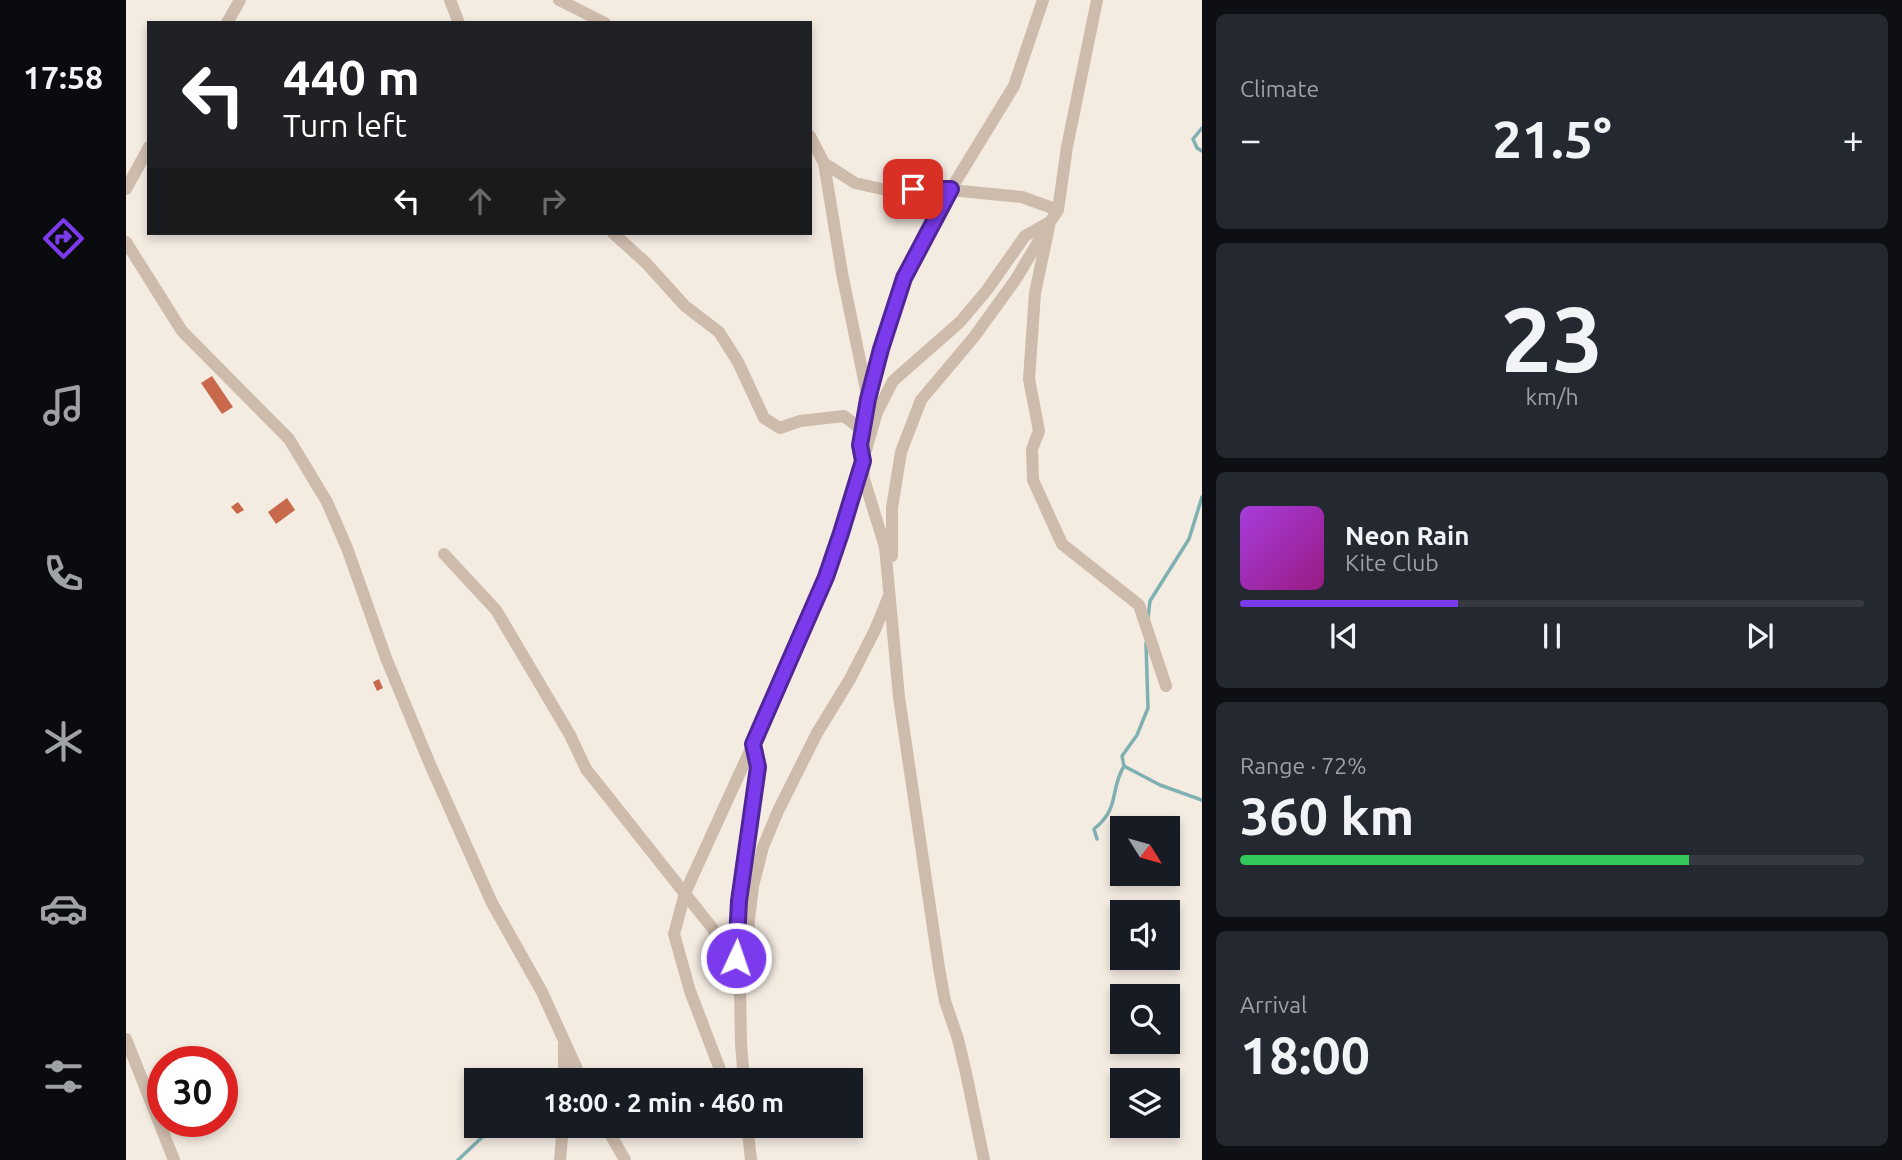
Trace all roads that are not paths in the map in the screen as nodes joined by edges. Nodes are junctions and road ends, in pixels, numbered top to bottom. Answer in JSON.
{"nodes":[{"id":1,"x":240,"y":0,"type":"edge"},
{"id":2,"x":450,"y":0,"type":"edge"},
{"id":3,"x":559,"y":0,"type":"edge"},
{"id":4,"x":1043,"y":0,"type":"edge"},
{"id":5,"x":1097,"y":0,"type":"edge"},
{"id":6,"x":228,"y":21,"type":"edge"},
{"id":7,"x":458,"y":21,"type":"edge"},
{"id":8,"x":601,"y":21,"type":"edge"},
{"id":9,"x":812,"y":140,"type":"edge"},
{"id":10,"x":147,"y":151,"type":"edge"},
{"id":11,"x":824,"y":163,"type":"junction"},
{"id":12,"x":126,"y":189,"type":"edge"},
{"id":13,"x":951,"y":189,"type":"junction"},
{"id":14,"x":1058,"y":210,"type":"junction"},
{"id":15,"x":1050,"y":222,"type":"junction"},
{"id":16,"x":615,"y":235,"type":"edge"},
{"id":17,"x":126,"y":242,"type":"edge"},
{"id":18,"x":868,"y":399,"type":"junction"},
{"id":19,"x":862,"y":430,"type":"junction"},
{"id":20,"x":863,"y":461,"type":"junction"},
{"id":21,"x":444,"y":554,"type":"dead end"},
{"id":22,"x":890,"y":592,"type":"junction"},
{"id":23,"x":1166,"y":686,"type":"dead end"},
{"id":24,"x":753,"y":744,"type":"junction"},
{"id":25,"x":685,"y":893,"type":"junction"},
{"id":26,"x":740,"y":985,"type":"junction"},
{"id":27,"x":126,"y":1039,"type":"edge"},
{"id":28,"x":564,"y":1040,"type":"junction"},
{"id":29,"x":564,"y":1068,"type":"edge"},
{"id":30,"x":577,"y":1068,"type":"edge"},
{"id":31,"x":719,"y":1068,"type":"edge"},
{"id":32,"x":743,"y":1068,"type":"edge"},
{"id":33,"x":562,"y":1138,"type":"edge"},
{"id":34,"x":612,"y":1138,"type":"edge"},
{"id":35,"x":746,"y":1138,"type":"edge"},
{"id":36,"x":748,"y":1138,"type":"edge"},
{"id":37,"x":748,"y":1144,"type":"junction"},
{"id":38,"x":174,"y":1160,"type":"edge"},
{"id":39,"x":560,"y":1160,"type":"edge"},
{"id":40,"x":625,"y":1160,"type":"edge"},
{"id":41,"x":751,"y":1160,"type":"edge"},
{"id":42,"x":984,"y":1160,"type":"edge"}],
"edges":[{"from":1,"to":6,"type":"street"},
{"from":2,"to":7,"type":"street"},
{"from":3,"to":8,"type":"street"},
{"from":4,"to":13,"type":"street"},
{"from":5,"to":14,"type":"street"},
{"from":9,"to":11,"type":"street"},
{"from":10,"to":12,"type":"street"},
{"from":11,"to":13,"type":"street"},
{"from":11,"to":18,"type":"street"},
{"from":13,"to":14,"type":"street"},
{"from":13,"to":18,"type":"street"},
{"from":14,"to":15,"type":"street"},
{"from":15,"to":20,"type":"street"},
{"from":15,"to":22,"type":"street"},
{"from":15,"to":23,"type":"street"},
{"from":16,"to":19,"type":"street"},
{"from":17,"to":28,"type":"street"},
{"from":18,"to":19,"type":"street"},
{"from":19,"to":20,"type":"street"},
{"from":20,"to":22,"type":"street"},
{"from":20,"to":24,"type":"street"},
{"from":21,"to":25,"type":"street"},
{"from":22,"to":26,"type":"street"},
{"from":22,"to":42,"type":"street"},
{"from":24,"to":25,"type":"street"},
{"from":24,"to":26,"type":"street"},
{"from":25,"to":26,"type":"street"},
{"from":25,"to":31,"type":"street"},
{"from":26,"to":32,"type":"street"},
{"from":27,"to":38,"type":"street"},
{"from":28,"to":29,"type":"street"},
{"from":28,"to":30,"type":"street"},
{"from":33,"to":39,"type":"street"},
{"from":34,"to":40,"type":"street"},
{"from":35,"to":37,"type":"street"},
{"from":36,"to":37,"type":"street"},
{"from":37,"to":41,"type":"street"}]}
